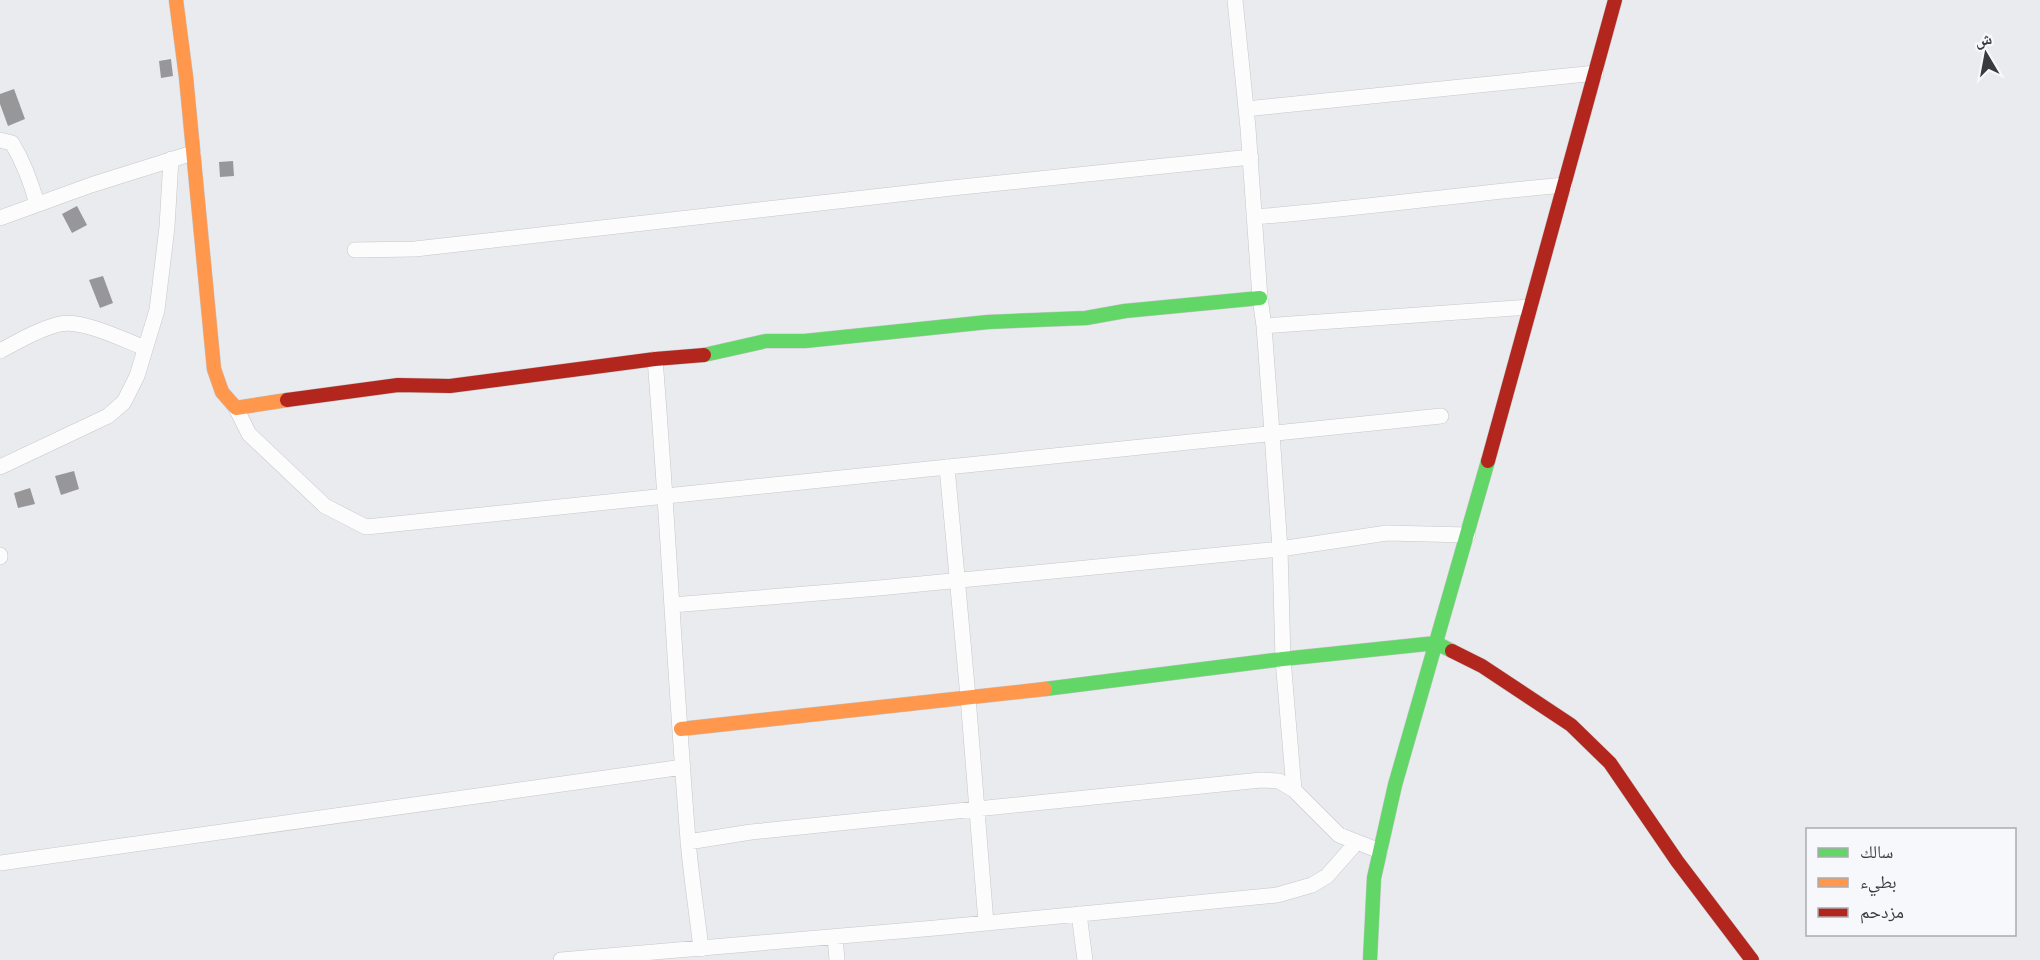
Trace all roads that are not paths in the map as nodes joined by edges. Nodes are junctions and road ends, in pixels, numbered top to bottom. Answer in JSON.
{"nodes":[{"id":1,"x":176,"y":0,"type":"edge"},
{"id":2,"x":1235,"y":0,"type":"edge"},
{"id":3,"x":1615,"y":0,"type":"edge"},
{"id":4,"x":1596,"y":73,"type":"junction"},
{"id":5,"x":1246,"y":109,"type":"junction"},
{"id":6,"x":0,"y":140,"type":"edge"},
{"id":7,"x":193,"y":153,"type":"junction"},
{"id":8,"x":1251,"y":157,"type":"junction"},
{"id":9,"x":171,"y":159,"type":"junction"},
{"id":10,"x":1566,"y":185,"type":"junction"},
{"id":11,"x":37,"y":204,"type":"junction"},
{"id":12,"x":1254,"y":217,"type":"junction"},
{"id":13,"x":0,"y":218,"type":"edge"},
{"id":14,"x":355,"y":250,"type":"dead end"},
{"id":15,"x":1260,"y":298,"type":"junction"},
{"id":16,"x":1530,"y":307,"type":"junction"},
{"id":17,"x":1264,"y":326,"type":"junction"},
{"id":18,"x":145,"y":348,"type":"junction"},
{"id":19,"x":0,"y":351,"type":"edge"},
{"id":20,"x":655,"y":358,"type":"junction"},
{"id":21,"x":236,"y":408,"type":"junction"},
{"id":22,"x":1441,"y":416,"type":"dead end"},
{"id":23,"x":1272,"y":433,"type":"junction"},
{"id":24,"x":0,"y":467,"type":"edge"},
{"id":25,"x":947,"y":467,"type":"junction"},
{"id":26,"x":666,"y":496,"type":"junction"},
{"id":27,"x":1468,"y":536,"type":"junction"},
{"id":28,"x":1280,"y":549,"type":"junction"},
{"id":29,"x":957,"y":580,"type":"junction"},
{"id":30,"x":672,"y":605,"type":"junction"},
{"id":31,"x":1436,"y":643,"type":"junction"},
{"id":32,"x":1284,"y":659,"type":"junction"},
{"id":33,"x":968,"y":697,"type":"junction"},
{"id":34,"x":681,"y":729,"type":"junction"},
{"id":35,"x":683,"y":767,"type":"junction"},
{"id":36,"x":1294,"y":790,"type":"junction"},
{"id":37,"x":977,"y":808,"type":"junction"},
{"id":38,"x":688,"y":842,"type":"junction"},
{"id":39,"x":1356,"y":843,"type":"junction"},
{"id":40,"x":1380,"y":851,"type":"junction"},
{"id":41,"x":0,"y":863,"type":"edge"},
{"id":42,"x":1079,"y":914,"type":"junction"},
{"id":43,"x":986,"y":923,"type":"junction"},
{"id":44,"x":835,"y":937,"type":"junction"},
{"id":45,"x":701,"y":949,"type":"junction"},
{"id":46,"x":561,"y":960,"type":"edge"},
{"id":47,"x":837,"y":960,"type":"edge"},
{"id":48,"x":1085,"y":960,"type":"edge"},
{"id":49,"x":1370,"y":960,"type":"edge"},
{"id":50,"x":1752,"y":960,"type":"edge"}],
"edges":[{"from":1,"to":7,"type":"street"},
{"from":2,"to":5,"type":"street"},
{"from":3,"to":4,"type":"street"},
{"from":4,"to":5,"type":"street"},
{"from":4,"to":10,"type":"street"},
{"from":5,"to":8,"type":"street"},
{"from":6,"to":11,"type":"street"},
{"from":7,"to":9,"type":"street"},
{"from":7,"to":21,"type":"street"},
{"from":8,"to":12,"type":"street"},
{"from":8,"to":14,"type":"street"},
{"from":9,"to":11,"type":"street"},
{"from":9,"to":18,"type":"street"},
{"from":10,"to":12,"type":"street"},
{"from":10,"to":16,"type":"street"},
{"from":11,"to":13,"type":"street"},
{"from":12,"to":15,"type":"street"},
{"from":15,"to":17,"type":"street"},
{"from":15,"to":20,"type":"street"},
{"from":16,"to":17,"type":"street"},
{"from":16,"to":27,"type":"street"},
{"from":17,"to":23,"type":"street"},
{"from":18,"to":19,"type":"street"},
{"from":18,"to":24,"type":"street"},
{"from":20,"to":21,"type":"street"},
{"from":20,"to":26,"type":"street"},
{"from":21,"to":26,"type":"street"},
{"from":22,"to":23,"type":"street"},
{"from":23,"to":25,"type":"street"},
{"from":23,"to":28,"type":"street"},
{"from":25,"to":26,"type":"street"},
{"from":25,"to":29,"type":"street"},
{"from":26,"to":30,"type":"street"},
{"from":27,"to":28,"type":"street"},
{"from":27,"to":31,"type":"street"},
{"from":28,"to":29,"type":"street"},
{"from":28,"to":32,"type":"street"},
{"from":29,"to":30,"type":"street"},
{"from":29,"to":33,"type":"street"},
{"from":30,"to":34,"type":"street"},
{"from":31,"to":32,"type":"street"},
{"from":31,"to":40,"type":"street"},
{"from":31,"to":50,"type":"street"},
{"from":32,"to":33,"type":"street"},
{"from":32,"to":36,"type":"street"},
{"from":33,"to":34,"type":"street"},
{"from":33,"to":37,"type":"street"},
{"from":34,"to":35,"type":"street"},
{"from":35,"to":38,"type":"street"},
{"from":35,"to":41,"type":"street"},
{"from":36,"to":37,"type":"street"},
{"from":36,"to":39,"type":"street"},
{"from":37,"to":38,"type":"street"},
{"from":37,"to":43,"type":"street"},
{"from":38,"to":45,"type":"street"},
{"from":39,"to":40,"type":"street"},
{"from":39,"to":42,"type":"street"},
{"from":40,"to":49,"type":"street"},
{"from":42,"to":43,"type":"street"},
{"from":42,"to":48,"type":"street"},
{"from":43,"to":44,"type":"street"},
{"from":44,"to":45,"type":"street"},
{"from":44,"to":47,"type":"street"},
{"from":45,"to":46,"type":"street"}]}
